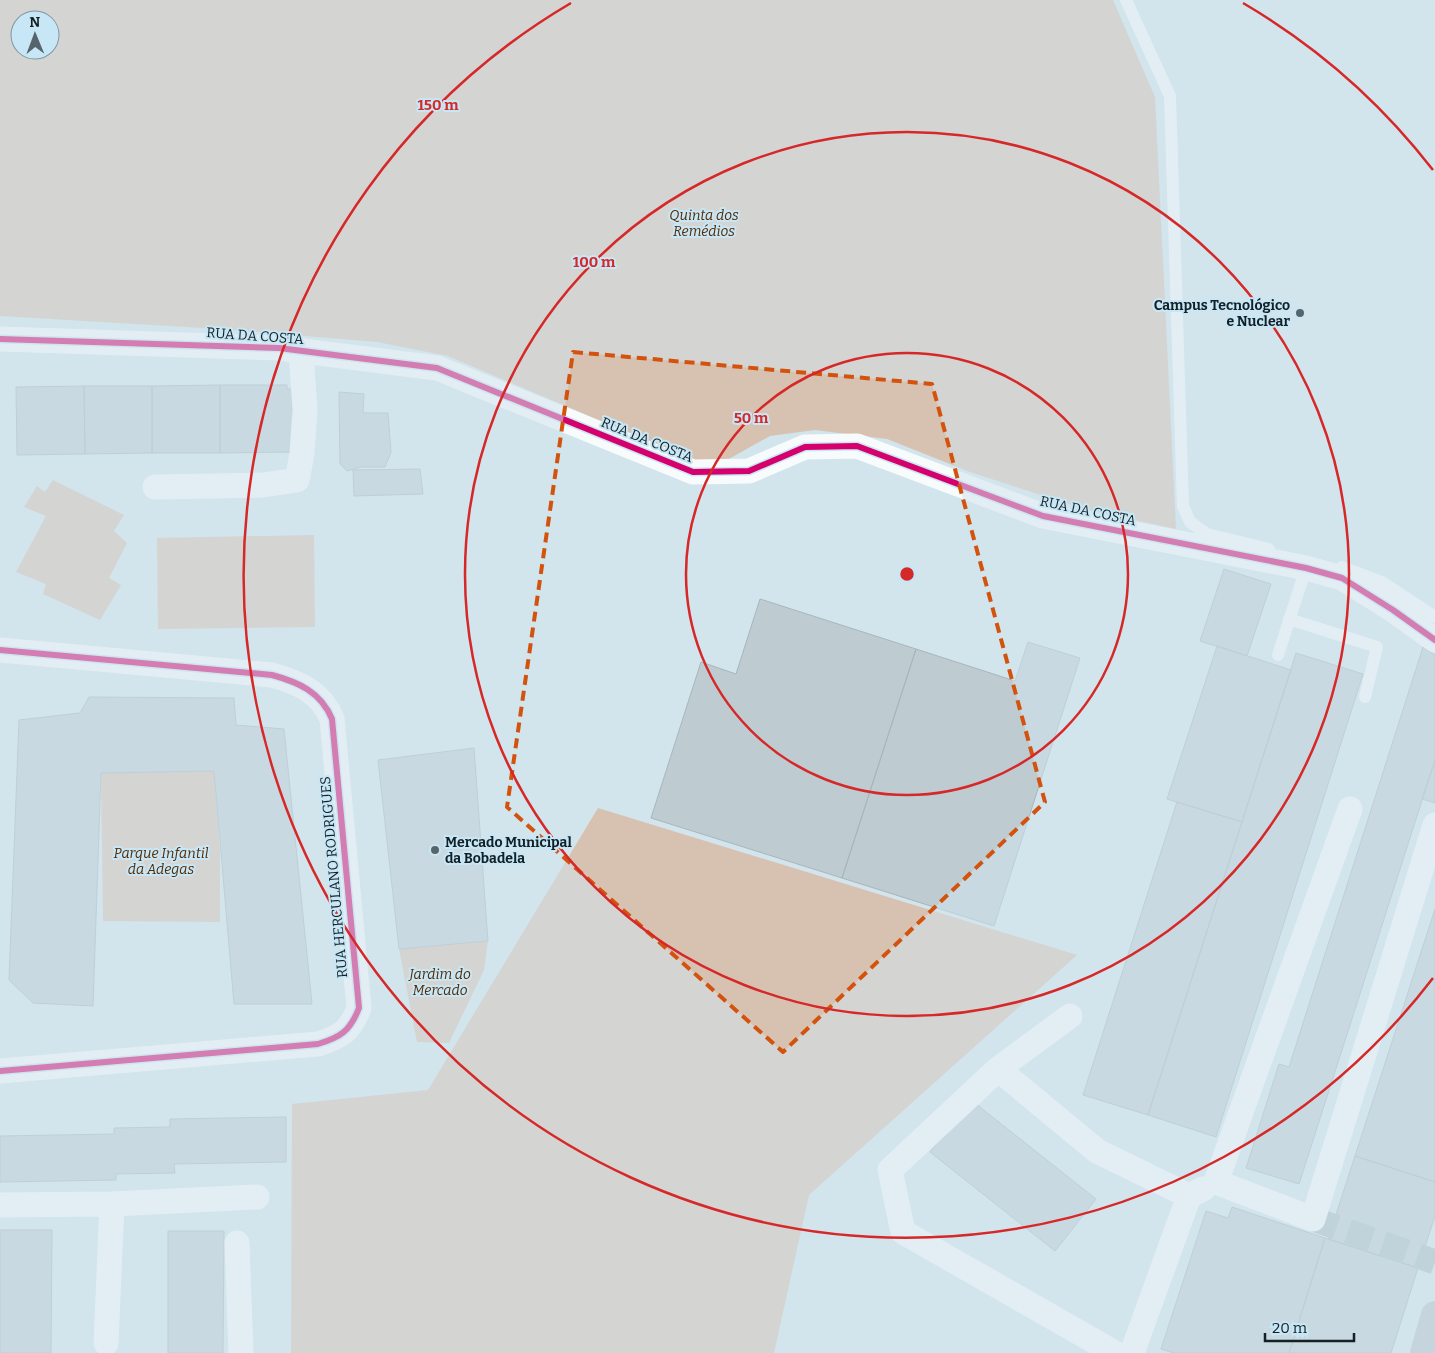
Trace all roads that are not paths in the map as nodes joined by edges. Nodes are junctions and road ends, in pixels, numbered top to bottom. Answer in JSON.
{"nodes":[{"id":1,"x":1126,"y":0,"type":"edge"},
{"id":2,"x":0,"y":339,"type":"edge"},
{"id":3,"x":301,"y":351,"type":"junction"},
{"id":4,"x":155,"y":487,"type":"dead end"},
{"id":5,"x":1306,"y":568,"type":"junction"},
{"id":6,"x":1435,"y":617,"type":"edge"},
{"id":7,"x":1289,"y":619,"type":"junction"},
{"id":8,"x":1435,"y":640,"type":"edge"},
{"id":9,"x":0,"y":650,"type":"edge"},
{"id":10,"x":1278,"y":656,"type":"dead end"},
{"id":11,"x":1365,"y":697,"type":"dead end"},
{"id":12,"x":1350,"y":809,"type":"dead end"},
{"id":13,"x":1435,"y":825,"type":"edge"},
{"id":14,"x":1070,"y":1016,"type":"dead end"},
{"id":15,"x":998,"y":1069,"type":"junction"},
{"id":16,"x":0,"y":1071,"type":"edge"},
{"id":17,"x":1216,"y":1182,"type":"junction"},
{"id":18,"x":1189,"y":1196,"type":"junction"},
{"id":19,"x":257,"y":1197,"type":"dead end"},
{"id":20,"x":112,"y":1204,"type":"junction"},
{"id":21,"x":0,"y":1205,"type":"edge"},
{"id":22,"x":237,"y":1243,"type":"dead end"},
{"id":23,"x":1435,"y":1315,"type":"edge"},
{"id":24,"x":106,"y":1343,"type":"dead end"},
{"id":25,"x":241,"y":1353,"type":"edge"},
{"id":26,"x":1115,"y":1353,"type":"edge"},
{"id":27,"x":1132,"y":1353,"type":"edge"},
{"id":28,"x":1424,"y":1353,"type":"edge"}],
"edges":[{"from":1,"to":6,"type":"lane"},
{"from":2,"to":3,"type":"street","name":"RUA DA COSTA"},
{"from":3,"to":4,"type":"street"},
{"from":3,"to":5,"type":"street","name":"RUA DA COSTA"},
{"from":5,"to":7,"type":"lane"},
{"from":5,"to":8,"type":"street","name":"RUA DA COSTA"},
{"from":7,"to":10,"type":"lane"},
{"from":7,"to":11,"type":"lane"},
{"from":9,"to":16,"type":"street","name":"RUA HERCULANO RODRIGUES"},
{"from":12,"to":17,"type":"street"},
{"from":13,"to":17,"type":"street"},
{"from":14,"to":15,"type":"street"},
{"from":15,"to":18,"type":"street"},
{"from":15,"to":26,"type":"street"},
{"from":17,"to":18,"type":"street"},
{"from":18,"to":27,"type":"street"},
{"from":19,"to":20,"type":"street"},
{"from":20,"to":21,"type":"street"},
{"from":20,"to":24,"type":"street"},
{"from":22,"to":25,"type":"street"},
{"from":23,"to":28,"type":"main road"}]}
